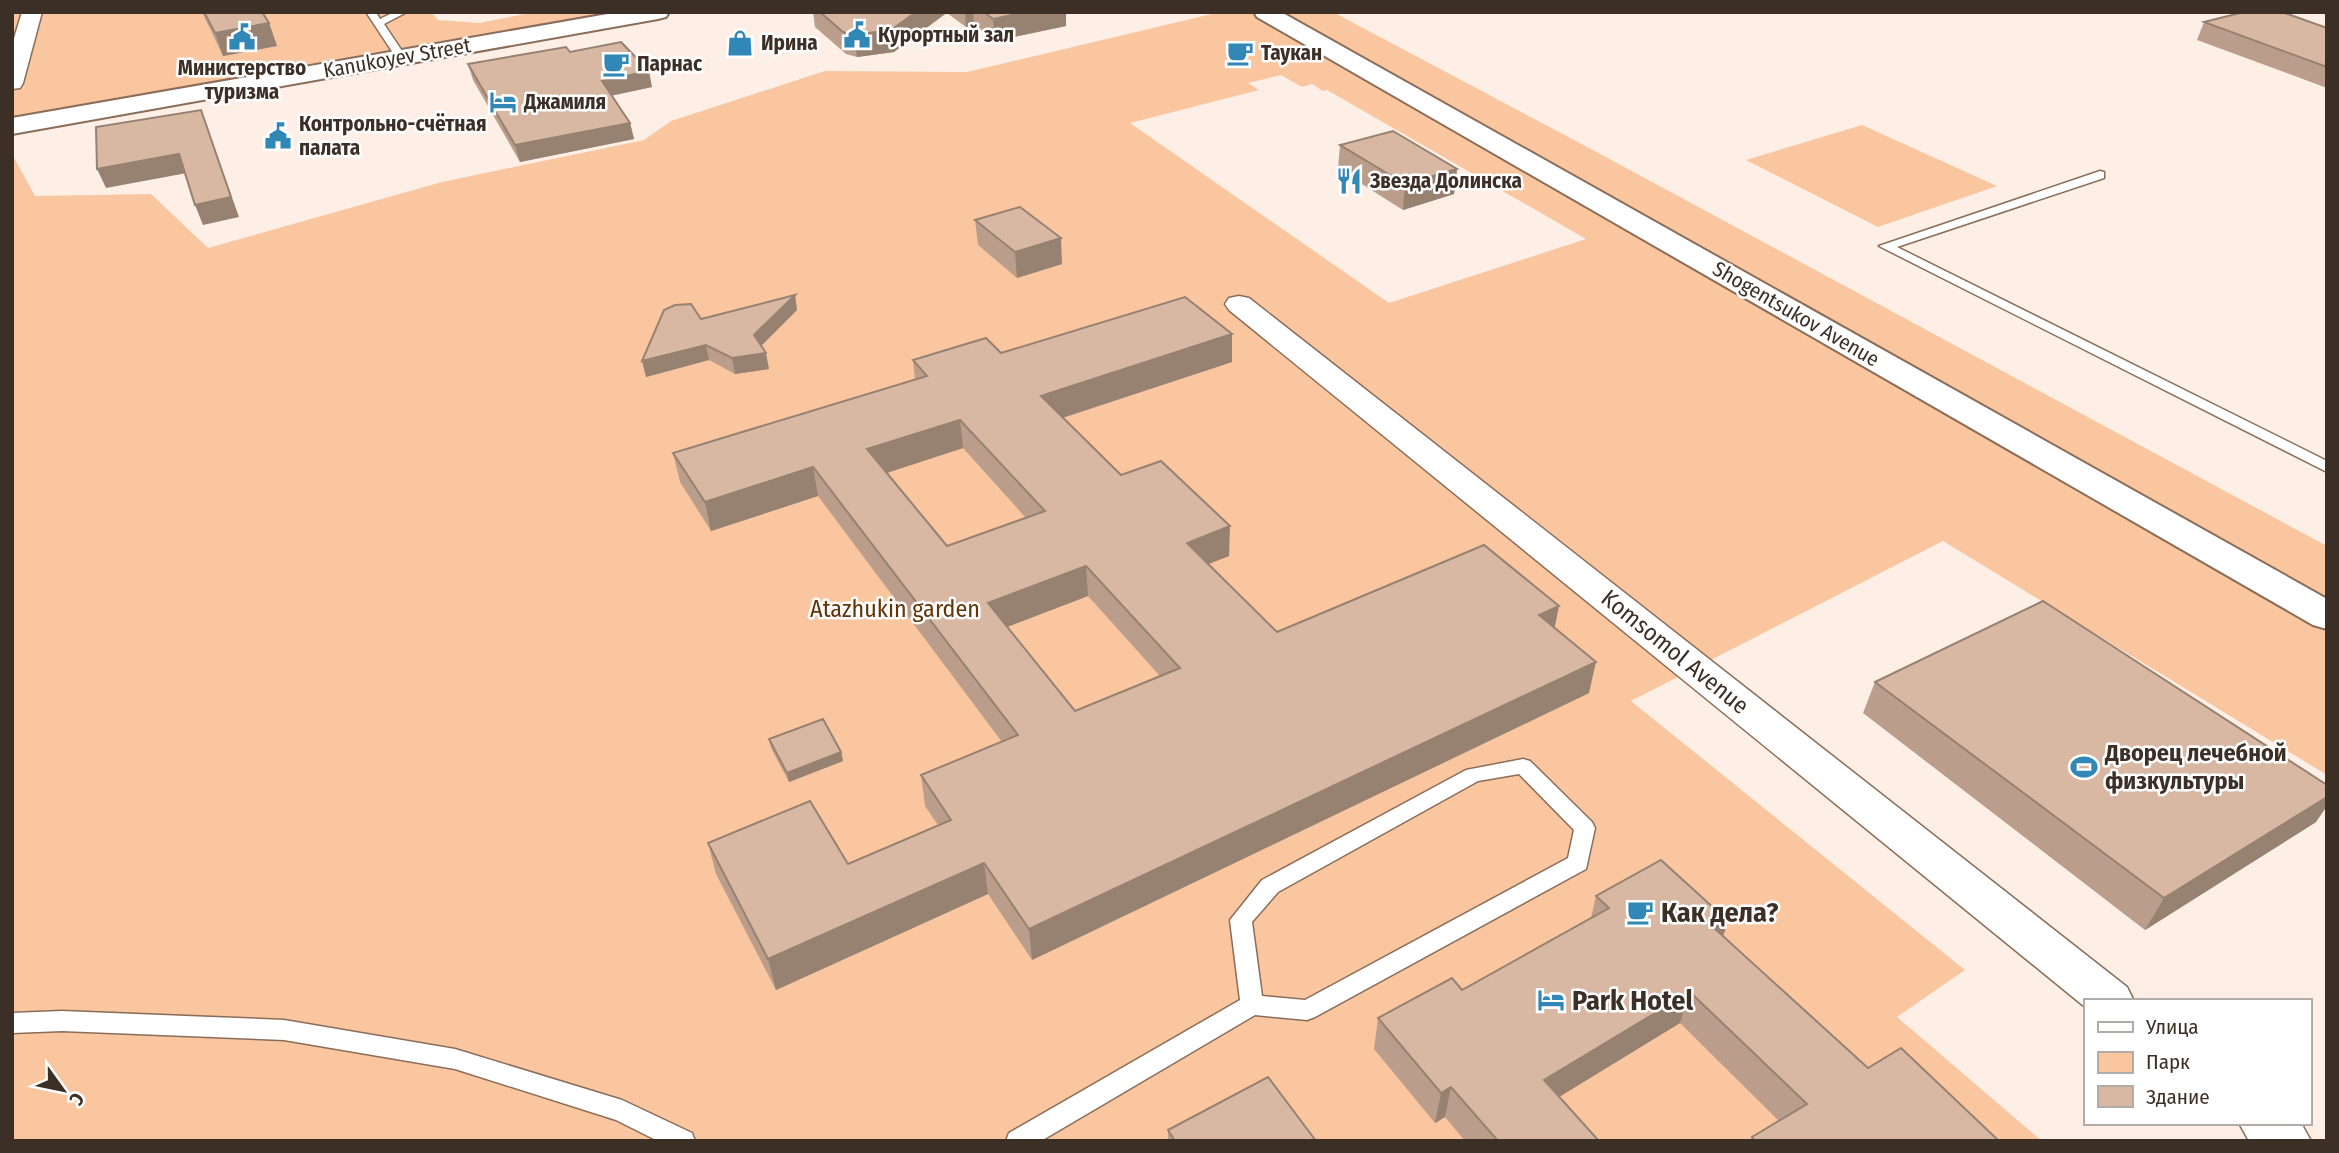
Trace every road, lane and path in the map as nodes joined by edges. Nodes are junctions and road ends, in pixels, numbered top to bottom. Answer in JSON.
{"nodes":[{"id":1,"x":32,"y":12,"type":"edge"},
{"id":2,"x":371,"y":12,"type":"edge"},
{"id":3,"x":402,"y":12,"type":"edge"},
{"id":4,"x":659,"y":12,"type":"edge"},
{"id":5,"x":1265,"y":12,"type":"edge"},
{"id":6,"x":379,"y":23,"type":"junction"},
{"id":7,"x":401,"y":57,"type":"junction"},
{"id":8,"x":12,"y":83,"type":"edge"},
{"id":9,"x":12,"y":126,"type":"edge"},
{"id":10,"x":2100,"y":174,"type":"dead end"},
{"id":11,"x":1239,"y":304,"type":"dead end"},
{"id":12,"x":2327,"y":467,"type":"edge"},
{"id":13,"x":2327,"y":616,"type":"edge"},
{"id":14,"x":2108,"y":999,"type":"edge"},
{"id":15,"x":1252,"y":1004,"type":"junction"},
{"id":16,"x":12,"y":1023,"type":"edge"},
{"id":17,"x":2266,"y":1125,"type":"edge"},
{"id":18,"x":682,"y":1141,"type":"edge"},
{"id":19,"x":1018,"y":1141,"type":"edge"},
{"id":20,"x":2286,"y":1141,"type":"edge"}],
"edges":[{"from":1,"to":8,"type":"street"},
{"from":2,"to":6,"type":"lane"},
{"from":3,"to":6,"type":"lane"},
{"from":4,"to":7,"type":"street","name":"Kanukoyev Street"},
{"from":5,"to":13,"type":"street","name":"Shogentsukov Avenue"},
{"from":6,"to":7,"type":"lane"},
{"from":7,"to":9,"type":"street","name":"Kanukoyev Street"},
{"from":10,"to":12,"type":"lane"},
{"from":11,"to":14,"type":"street","name":"Komsomol Avenue"},
{"from":15,"to":15,"type":"lane"},
{"from":15,"to":19,"type":"lane"},
{"from":16,"to":18,"type":"lane"},
{"from":17,"to":20,"type":"street"}]}
